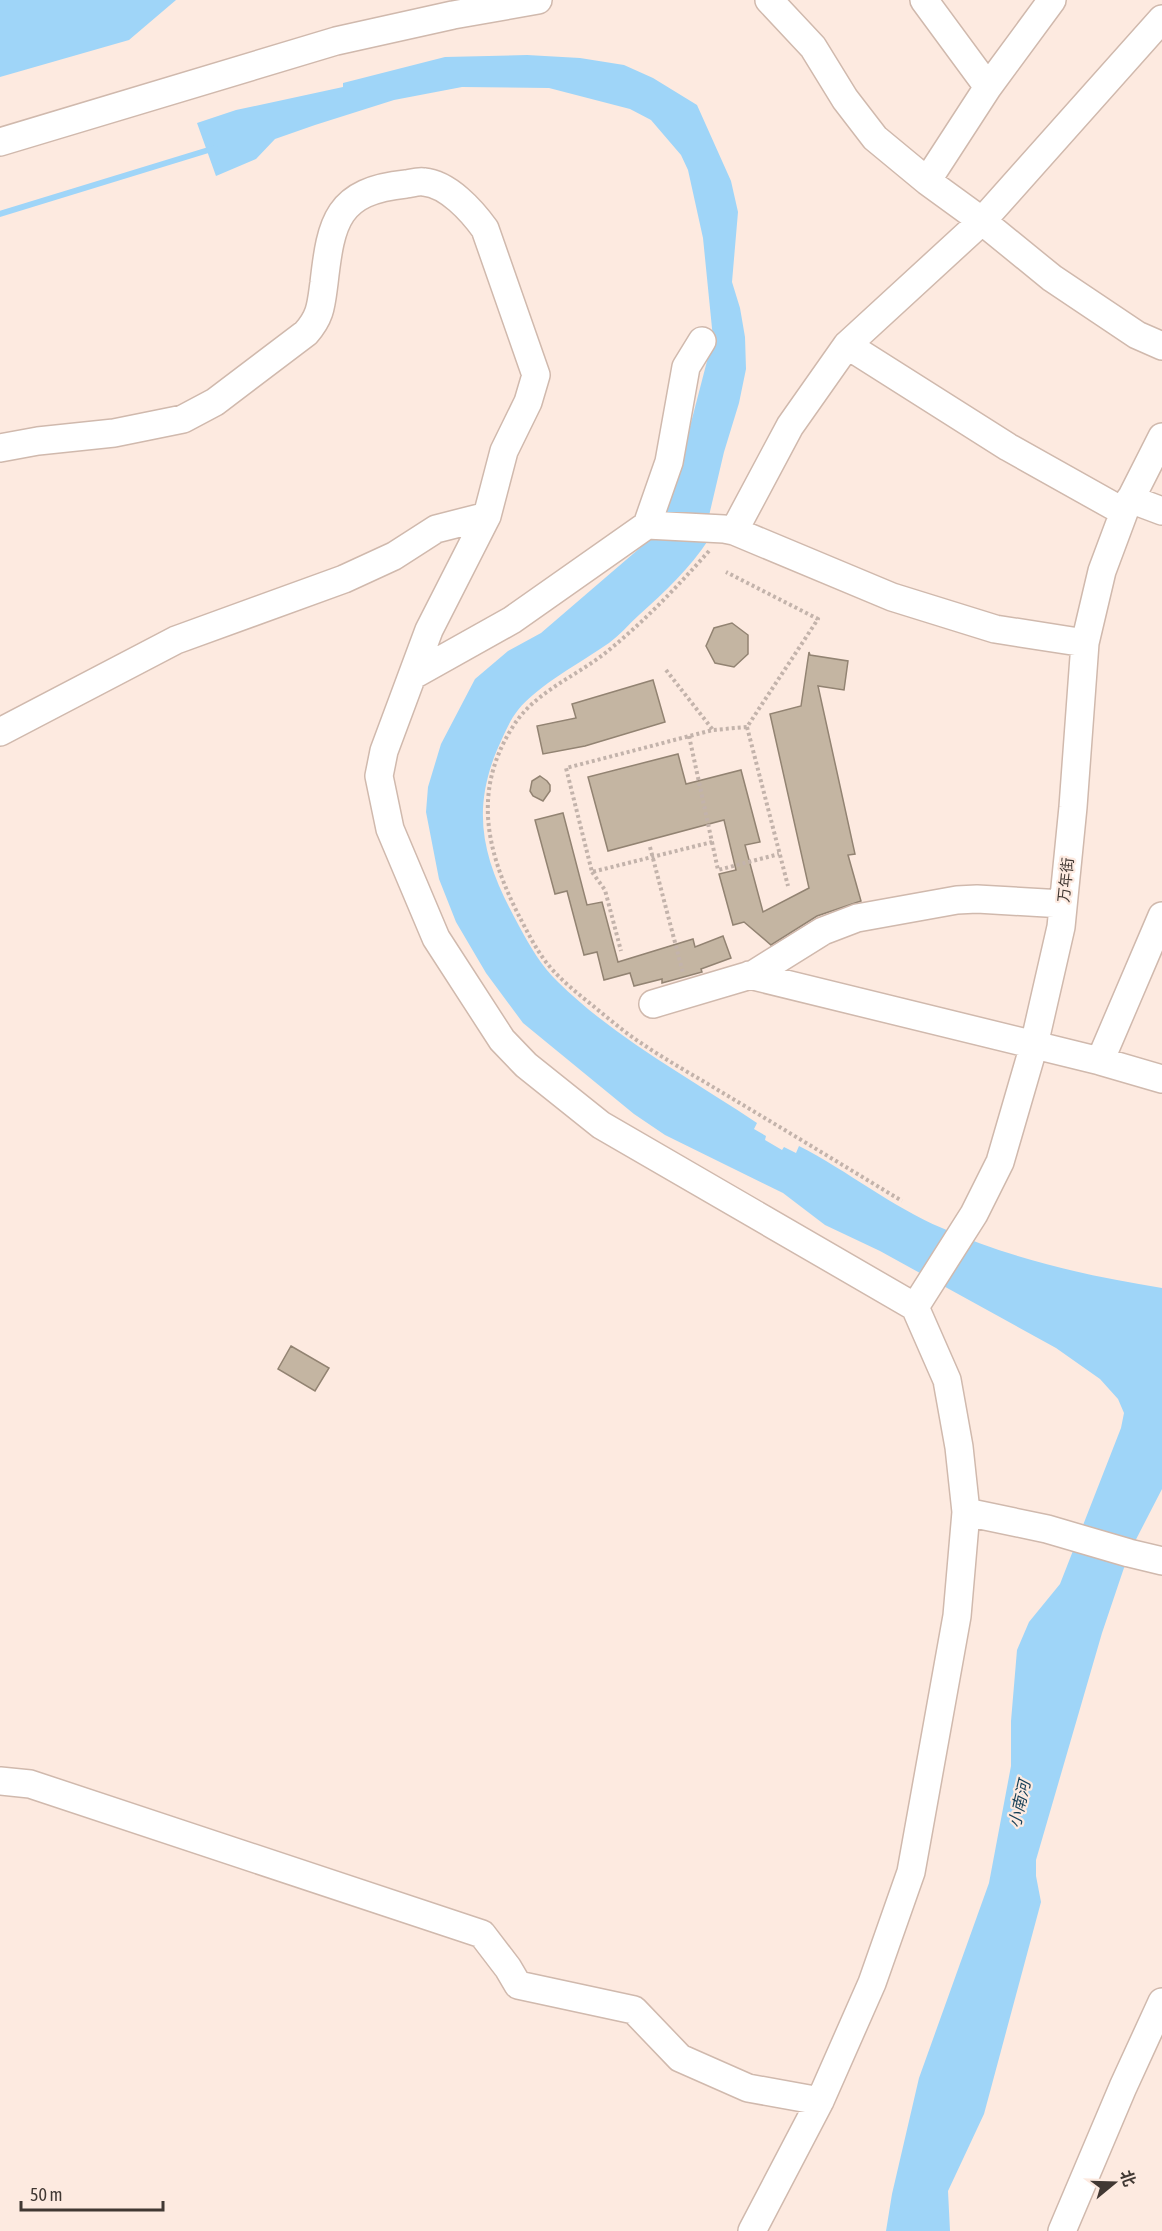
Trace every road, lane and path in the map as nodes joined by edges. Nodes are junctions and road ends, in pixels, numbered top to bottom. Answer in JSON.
{"nodes":[{"id":1,"x":538,"y":0,"type":"edge"},
{"id":2,"x":769,"y":0,"type":"edge"},
{"id":3,"x":924,"y":0,"type":"edge"},
{"id":4,"x":1052,"y":0,"type":"edge"},
{"id":5,"x":1162,"y":20,"type":"edge"},
{"id":6,"x":988,"y":87,"type":"junction"},
{"id":7,"x":0,"y":142,"type":"edge"},
{"id":8,"x":927,"y":181,"type":"junction"},
{"id":9,"x":982,"y":221,"type":"junction"},
{"id":10,"x":702,"y":341,"type":"dead end"},
{"id":11,"x":847,"y":345,"type":"junction"},
{"id":12,"x":1162,"y":345,"type":"edge"},
{"id":13,"x":1162,"y":437,"type":"edge"},
{"id":14,"x":0,"y":448,"type":"edge"},
{"id":15,"x":1127,"y":505,"type":"junction"},
{"id":16,"x":1162,"y":511,"type":"edge"},
{"id":17,"x":487,"y":516,"type":"junction"},
{"id":18,"x":647,"y":525,"type":"junction"},
{"id":19,"x":723,"y":536,"type":"junction"},
{"id":20,"x":726,"y":572,"type":"dead end"},
{"id":21,"x":1085,"y":643,"type":"junction"},
{"id":22,"x":666,"y":670,"type":"dead end"},
{"id":23,"x":412,"y":676,"type":"junction"},
{"id":24,"x":747,"y":727,"type":"junction"},
{"id":25,"x":713,"y":730,"type":"junction"},
{"id":26,"x":0,"y":732,"type":"edge"},
{"id":27,"x":689,"y":736,"type":"junction"},
{"id":28,"x":712,"y":842,"type":"junction"},
{"id":29,"x":651,"y":847,"type":"dead end"},
{"id":30,"x":779,"y":854,"type":"junction"},
{"id":31,"x":653,"y":857,"type":"junction"},
{"id":32,"x":592,"y":872,"type":"junction"},
{"id":33,"x":788,"y":886,"type":"dead end"},
{"id":34,"x":1063,"y":904,"type":"junction"},
{"id":35,"x":1162,"y":916,"type":"edge"},
{"id":36,"x":621,"y":951,"type":"dead end"},
{"id":37,"x":749,"y":975,"type":"junction"},
{"id":38,"x":688,"y":994,"type":"junction"},
{"id":39,"x":653,"y":1004,"type":"dead end"},
{"id":40,"x":1034,"y":1045,"type":"junction"},
{"id":41,"x":1100,"y":1061,"type":"junction"},
{"id":42,"x":1162,"y":1079,"type":"edge"},
{"id":43,"x":902,"y":1201,"type":"dead end"},
{"id":44,"x":922,"y":1297,"type":"junction"},
{"id":45,"x":966,"y":1512,"type":"junction"},
{"id":46,"x":1162,"y":1561,"type":"edge"},
{"id":47,"x":0,"y":1781,"type":"edge"},
{"id":48,"x":1162,"y":2002,"type":"edge"},
{"id":49,"x":820,"y":2102,"type":"junction"},
{"id":50,"x":752,"y":2231,"type":"edge"},
{"id":51,"x":1062,"y":2231,"type":"edge"}],
"edges":[{"from":1,"to":7,"type":"street"},
{"from":2,"to":8,"type":"street"},
{"from":3,"to":6,"type":"street"},
{"from":4,"to":6,"type":"street"},
{"from":5,"to":9,"type":"street"},
{"from":6,"to":8,"type":"street"},
{"from":8,"to":9,"type":"street"},
{"from":9,"to":11,"type":"street"},
{"from":9,"to":12,"type":"street"},
{"from":10,"to":18,"type":"street"},
{"from":11,"to":15,"type":"street"},
{"from":11,"to":19,"type":"street"},
{"from":13,"to":15,"type":"street","name":"万年街"},
{"from":14,"to":17,"type":"street"},
{"from":15,"to":16,"type":"street"},
{"from":15,"to":21,"type":"street","name":"万年街"},
{"from":17,"to":23,"type":"street"},
{"from":17,"to":26,"type":"street"},
{"from":18,"to":19,"type":"street"},
{"from":18,"to":23,"type":"street"},
{"from":19,"to":21,"type":"street"},
{"from":19,"to":43,"type":"path"},
{"from":20,"to":24,"type":"path"},
{"from":21,"to":34,"type":"street","name":"万年街"},
{"from":22,"to":25,"type":"path"},
{"from":23,"to":44,"type":"street"},
{"from":24,"to":25,"type":"path"},
{"from":24,"to":30,"type":"path"},
{"from":25,"to":27,"type":"path"},
{"from":27,"to":28,"type":"path"},
{"from":27,"to":32,"type":"path"},
{"from":28,"to":30,"type":"path"},
{"from":28,"to":31,"type":"path"},
{"from":29,"to":31,"type":"path"},
{"from":30,"to":33,"type":"path"},
{"from":31,"to":32,"type":"path"},
{"from":31,"to":38,"type":"path"},
{"from":32,"to":36,"type":"path"},
{"from":34,"to":37,"type":"street"},
{"from":34,"to":40,"type":"street","name":"万年街"},
{"from":35,"to":41,"type":"street"},
{"from":37,"to":38,"type":"street"},
{"from":37,"to":40,"type":"street"},
{"from":38,"to":39,"type":"street"},
{"from":40,"to":41,"type":"street"},
{"from":40,"to":44,"type":"street","name":"万年街"},
{"from":41,"to":42,"type":"street"},
{"from":44,"to":45,"type":"street"},
{"from":45,"to":46,"type":"street"},
{"from":45,"to":49,"type":"street"},
{"from":47,"to":49,"type":"street"},
{"from":48,"to":51,"type":"street"},
{"from":49,"to":50,"type":"street"}]}
